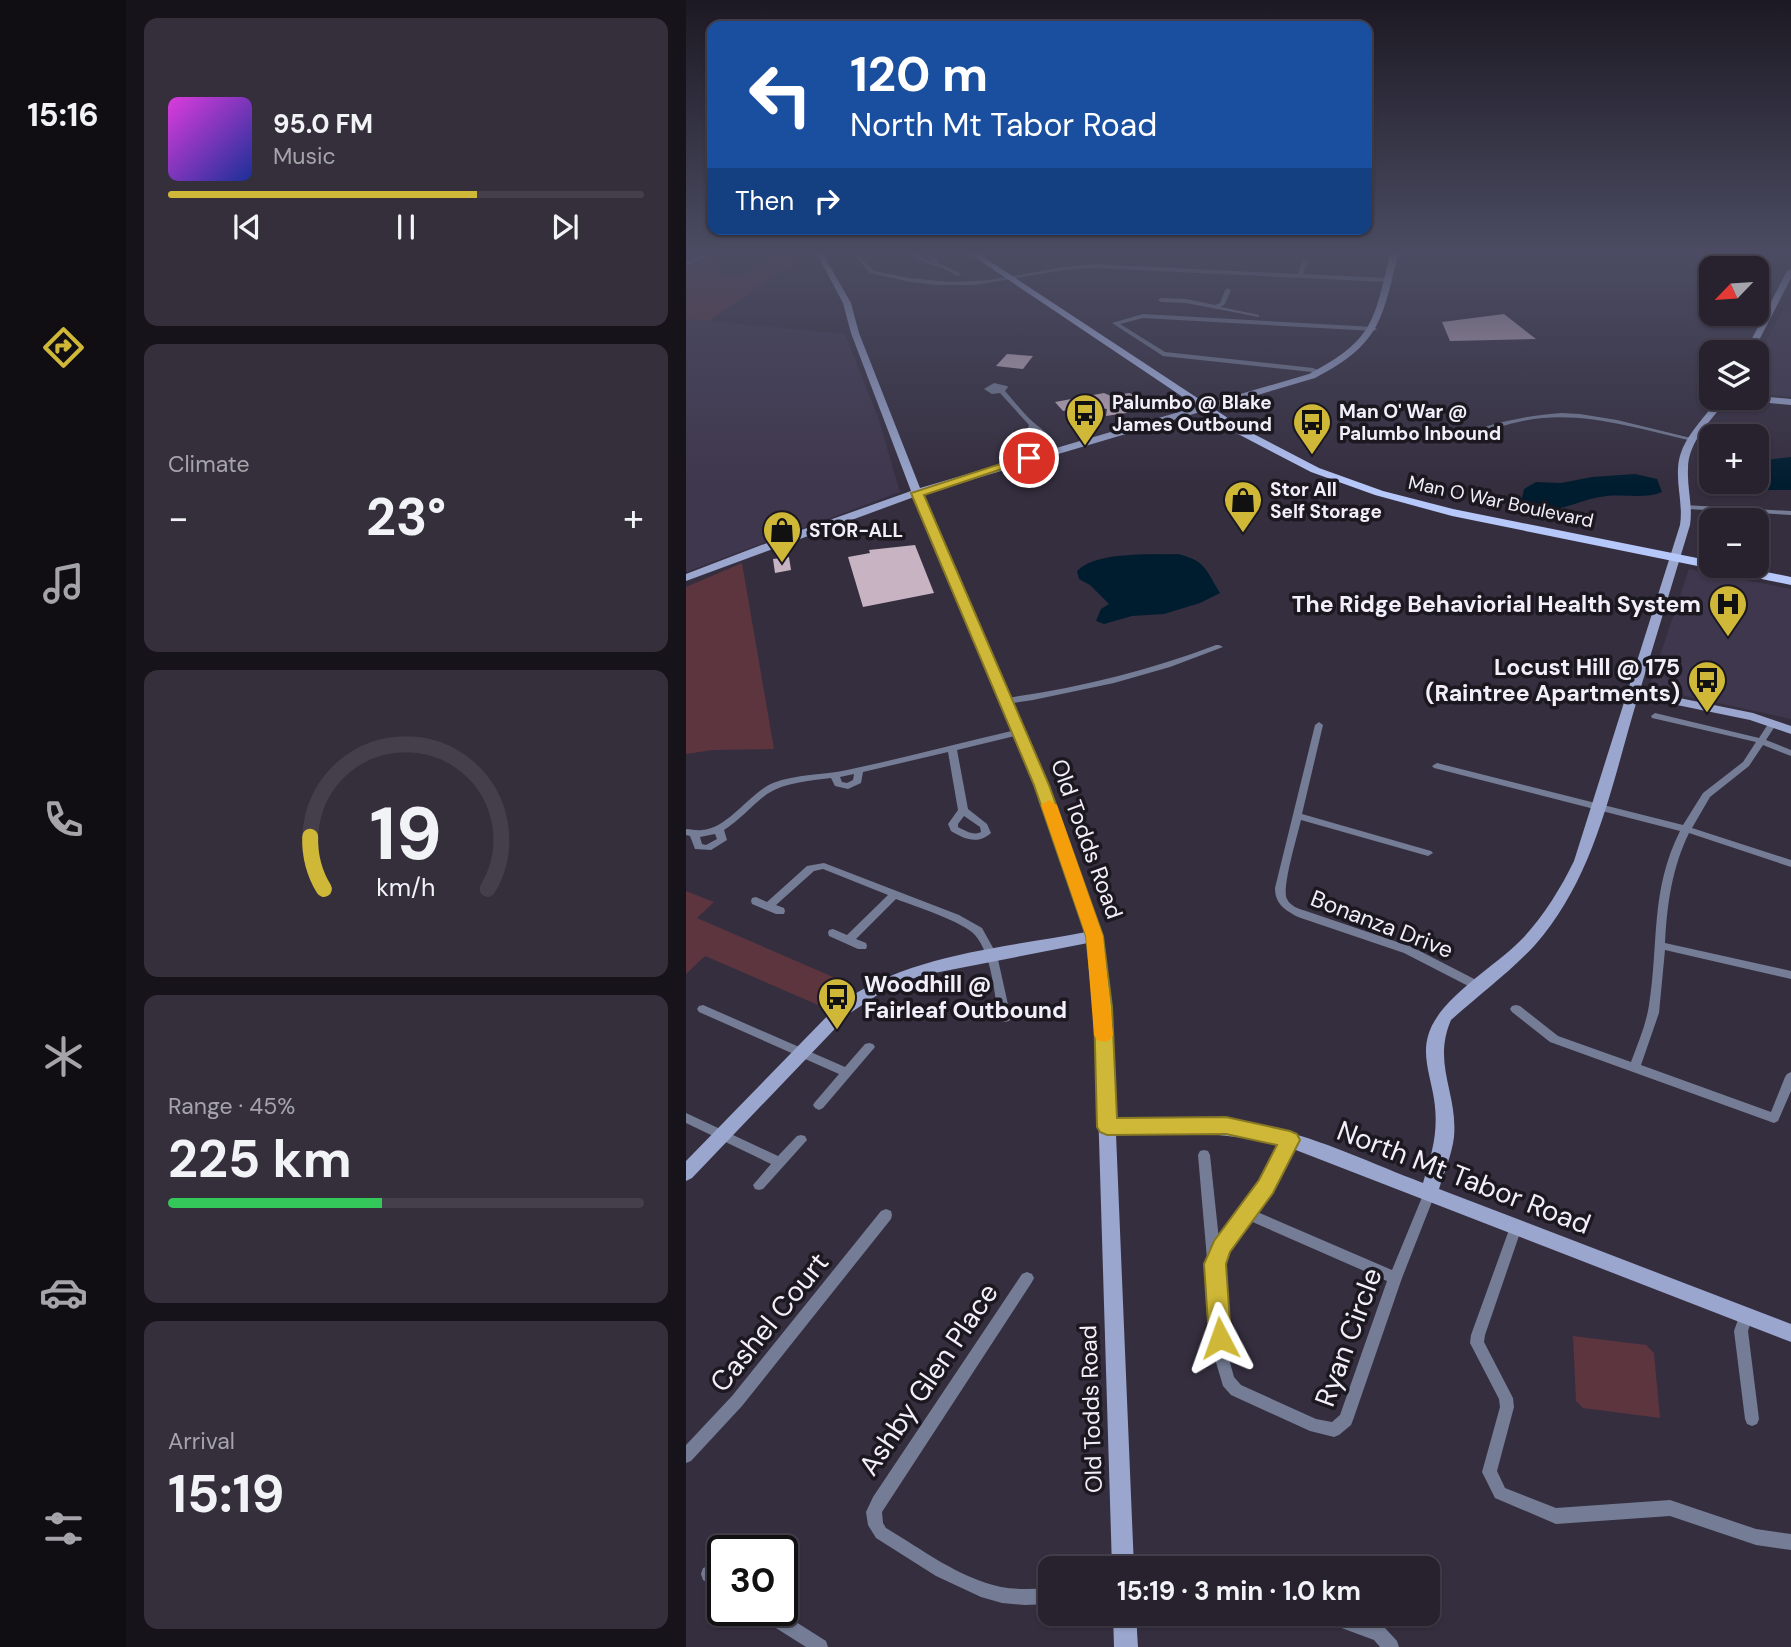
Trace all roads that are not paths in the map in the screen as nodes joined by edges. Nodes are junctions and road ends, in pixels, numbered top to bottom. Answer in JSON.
{"nodes":[{"id":1,"x":855,"y":331,"type":"edge"},
{"id":2,"x":1097,"y":331,"type":"edge"},
{"id":3,"x":1127,"y":331,"type":"edge"},
{"id":4,"x":1371,"y":331,"type":"edge"},
{"id":5,"x":1320,"y":373,"type":"junction"},
{"id":6,"x":1002,"y":391,"type":"dead end"},
{"id":7,"x":1769,"y":400,"type":"edge"},
{"id":8,"x":1791,"y":402,"type":"edge"},
{"id":9,"x":1213,"y":407,"type":"junction"},
{"id":10,"x":1714,"y":410,"type":"edge"},
{"id":11,"x":1462,"y":437,"type":"dead end"},
{"id":12,"x":1692,"y":439,"type":"junction"},
{"id":13,"x":1053,"y":452,"type":"junction"},
{"id":14,"x":917,"y":493,"type":"junction"},
{"id":15,"x":1688,"y":507,"type":"junction"},
{"id":16,"x":1791,"y":513,"type":"edge"},
{"id":17,"x":1675,"y":554,"type":"junction"},
{"id":18,"x":1699,"y":556,"type":"edge"},
{"id":19,"x":1769,"y":568,"type":"edge"},
{"id":20,"x":1791,"y":573,"type":"edge"},
{"id":21,"x":686,"y":578,"type":"edge"},
{"id":22,"x":1791,"y":581,"type":"edge"},
{"id":23,"x":1219,"y":647,"type":"dead end"},
{"id":24,"x":1634,"y":692,"type":"junction"},
{"id":25,"x":1006,"y":701,"type":"junction"},
{"id":26,"x":1655,"y":716,"type":"dead end"},
{"id":27,"x":1773,"y":723,"type":"junction"},
{"id":28,"x":1319,"y":725,"type":"dead end"},
{"id":29,"x":1791,"y":730,"type":"edge"},
{"id":30,"x":1020,"y":732,"type":"junction"},
{"id":31,"x":1761,"y":741,"type":"junction"},
{"id":32,"x":952,"y":748,"type":"junction"},
{"id":33,"x":1791,"y":753,"type":"edge"},
{"id":34,"x":1437,"y":766,"type":"dead end"},
{"id":35,"x":1600,"y":805,"type":"junction"},
{"id":36,"x":962,"y":810,"type":"dead end"},
{"id":37,"x":1298,"y":816,"type":"junction"},
{"id":38,"x":1686,"y":829,"type":"junction"},
{"id":39,"x":690,"y":833,"type":"edge"},
{"id":40,"x":1428,"y":853,"type":"dead end"},
{"id":41,"x":1791,"y":864,"type":"edge"},
{"id":42,"x":894,"y":895,"type":"junction"},
{"id":43,"x":756,"y":901,"type":"dead end"},
{"id":44,"x":769,"y":906,"type":"junction"},
{"id":45,"x":780,"y":911,"type":"dead end"},
{"id":46,"x":833,"y":933,"type":"dead end"},
{"id":47,"x":1095,"y":936,"type":"junction"},
{"id":48,"x":849,"y":940,"type":"junction"},
{"id":49,"x":1659,"y":945,"type":"junction"},
{"id":50,"x":862,"y":946,"type":"dead end"},
{"id":51,"x":992,"y":955,"type":"junction"},
{"id":52,"x":1791,"y":975,"type":"edge"},
{"id":53,"x":1480,"y":987,"type":"junction"},
{"id":54,"x":703,"y":1009,"type":"dead end"},
{"id":55,"x":1516,"y":1009,"type":"dead end"},
{"id":56,"x":1005,"y":1018,"type":"dead end"},
{"id":57,"x":870,"y":1047,"type":"dead end"},
{"id":58,"x":802,"y":1052,"type":"junction"},
{"id":59,"x":1634,"y":1068,"type":"junction"},
{"id":60,"x":847,"y":1073,"type":"junction"},
{"id":61,"x":1791,"y":1077,"type":"edge"},
{"id":62,"x":819,"y":1105,"type":"dead end"},
{"id":63,"x":686,"y":1118,"type":"edge"},
{"id":64,"x":1107,"y":1127,"type":"junction"},
{"id":65,"x":722,"y":1134,"type":"junction"},
{"id":66,"x":801,"y":1140,"type":"dead end"},
{"id":67,"x":1290,"y":1140,"type":"junction"},
{"id":68,"x":1204,"y":1155,"type":"dead end"},
{"id":69,"x":780,"y":1163,"type":"junction"},
{"id":70,"x":686,"y":1173,"type":"edge"},
{"id":71,"x":759,"y":1185,"type":"dead end"},
{"id":72,"x":1429,"y":1194,"type":"junction"},
{"id":73,"x":1248,"y":1214,"type":"junction"},
{"id":74,"x":886,"y":1215,"type":"dead end"},
{"id":75,"x":1516,"y":1227,"type":"junction"},
{"id":76,"x":1215,"y":1264,"type":"junction"},
{"id":77,"x":1027,"y":1278,"type":"dead end"},
{"id":78,"x":1395,"y":1278,"type":"junction"},
{"id":79,"x":1746,"y":1315,"type":"junction"},
{"id":80,"x":1791,"y":1333,"type":"edge"},
{"id":81,"x":1752,"y":1419,"type":"dead end"},
{"id":82,"x":686,"y":1456,"type":"edge"},
{"id":83,"x":1791,"y":1542,"type":"edge"},
{"id":84,"x":1123,"y":1556,"type":"edge"},
{"id":85,"x":1038,"y":1597,"type":"edge"},
{"id":86,"x":788,"y":1626,"type":"edge"},
{"id":87,"x":1125,"y":1626,"type":"edge"},
{"id":88,"x":1358,"y":1626,"type":"edge"},
{"id":89,"x":820,"y":1647,"type":"edge"},
{"id":90,"x":1126,"y":1647,"type":"edge"},
{"id":91,"x":1391,"y":1647,"type":"edge"}],
"edges":[{"from":1,"to":14,"type":"street","name":"Old Todds Road"},
{"from":2,"to":9,"type":"main road","name":"Man O War Boulevard"},
{"from":3,"to":5,"type":"street"},
{"from":4,"to":5,"type":"street"},
{"from":5,"to":9,"type":"street"},
{"from":6,"to":13,"type":"street"},
{"from":7,"to":8,"type":"street"},
{"from":9,"to":13,"type":"street"},
{"from":9,"to":17,"type":"main road","name":"Man O War Boulevard"},
{"from":10,"to":12,"type":"street"},
{"from":11,"to":12,"type":"street"},
{"from":12,"to":15,"type":"street"},
{"from":13,"to":14,"type":"street"},
{"from":14,"to":21,"type":"street"},
{"from":14,"to":25,"type":"street","name":"Old Todds Road"},
{"from":15,"to":16,"type":"street"},
{"from":15,"to":17,"type":"street"},
{"from":17,"to":18,"type":"main road","name":"Man O War Boulevard"},
{"from":17,"to":22,"type":"main road","name":"Man O War Boulevard"},
{"from":17,"to":24,"type":"street"},
{"from":19,"to":20,"type":"main road"},
{"from":23,"to":25,"type":"street"},
{"from":24,"to":27,"type":"street"},
{"from":24,"to":35,"type":"street"},
{"from":25,"to":30,"type":"street","name":"Old Todds Road"},
{"from":26,"to":31,"type":"street"},
{"from":27,"to":29,"type":"street"},
{"from":27,"to":31,"type":"street"},
{"from":28,"to":37,"type":"street","name":"Bonanza Drive"},
{"from":30,"to":32,"type":"street"},
{"from":30,"to":47,"type":"street","name":"Old Todds Road"},
{"from":31,"to":33,"type":"street"},
{"from":31,"to":38,"type":"street"},
{"from":32,"to":36,"type":"street"},
{"from":32,"to":39,"type":"street"},
{"from":34,"to":35,"type":"street"},
{"from":35,"to":38,"type":"street"},
{"from":35,"to":53,"type":"street"},
{"from":37,"to":40,"type":"street"},
{"from":37,"to":53,"type":"street","name":"Bonanza Drive"},
{"from":38,"to":41,"type":"street"},
{"from":38,"to":49,"type":"street"},
{"from":42,"to":44,"type":"street"},
{"from":42,"to":48,"type":"street"},
{"from":42,"to":51,"type":"street"},
{"from":43,"to":44,"type":"street"},
{"from":44,"to":45,"type":"street"},
{"from":46,"to":48,"type":"street"},
{"from":47,"to":51,"type":"street"},
{"from":47,"to":64,"type":"street","name":"Old Todds Road"},
{"from":48,"to":50,"type":"street"},
{"from":49,"to":52,"type":"street"},
{"from":49,"to":59,"type":"street"},
{"from":51,"to":56,"type":"street"},
{"from":51,"to":58,"type":"street"},
{"from":53,"to":72,"type":"street"},
{"from":54,"to":58,"type":"street"},
{"from":55,"to":59,"type":"street"},
{"from":57,"to":60,"type":"street"},
{"from":58,"to":60,"type":"street"},
{"from":58,"to":65,"type":"street"},
{"from":59,"to":61,"type":"street"},
{"from":60,"to":62,"type":"street"},
{"from":63,"to":65,"type":"street"},
{"from":64,"to":67,"type":"street","name":"North Mt Tabor Road"},
{"from":64,"to":84,"type":"street","name":"Old Todds Road"},
{"from":65,"to":69,"type":"street"},
{"from":65,"to":70,"type":"street"},
{"from":66,"to":69,"type":"street"},
{"from":67,"to":72,"type":"street","name":"North Mt Tabor Road"},
{"from":67,"to":73,"type":"street"},
{"from":68,"to":76,"type":"street","name":"Ryan Circle"},
{"from":69,"to":71,"type":"street"},
{"from":72,"to":75,"type":"street","name":"North Mt Tabor Road"},
{"from":72,"to":78,"type":"street","name":"Ryan Circle"},
{"from":73,"to":76,"type":"street"},
{"from":73,"to":78,"type":"street"},
{"from":74,"to":82,"type":"street","name":"Cashel Court"},
{"from":75,"to":79,"type":"street","name":"North Mt Tabor Road"},
{"from":75,"to":83,"type":"street"},
{"from":76,"to":78,"type":"street","name":"Ryan Circle"},
{"from":77,"to":85,"type":"street","name":"Ashby Glen Place"},
{"from":79,"to":80,"type":"street","name":"North Mt Tabor Road"},
{"from":79,"to":81,"type":"street"},
{"from":86,"to":89,"type":"street"},
{"from":87,"to":90,"type":"street"},
{"from":88,"to":91,"type":"street"}]}
